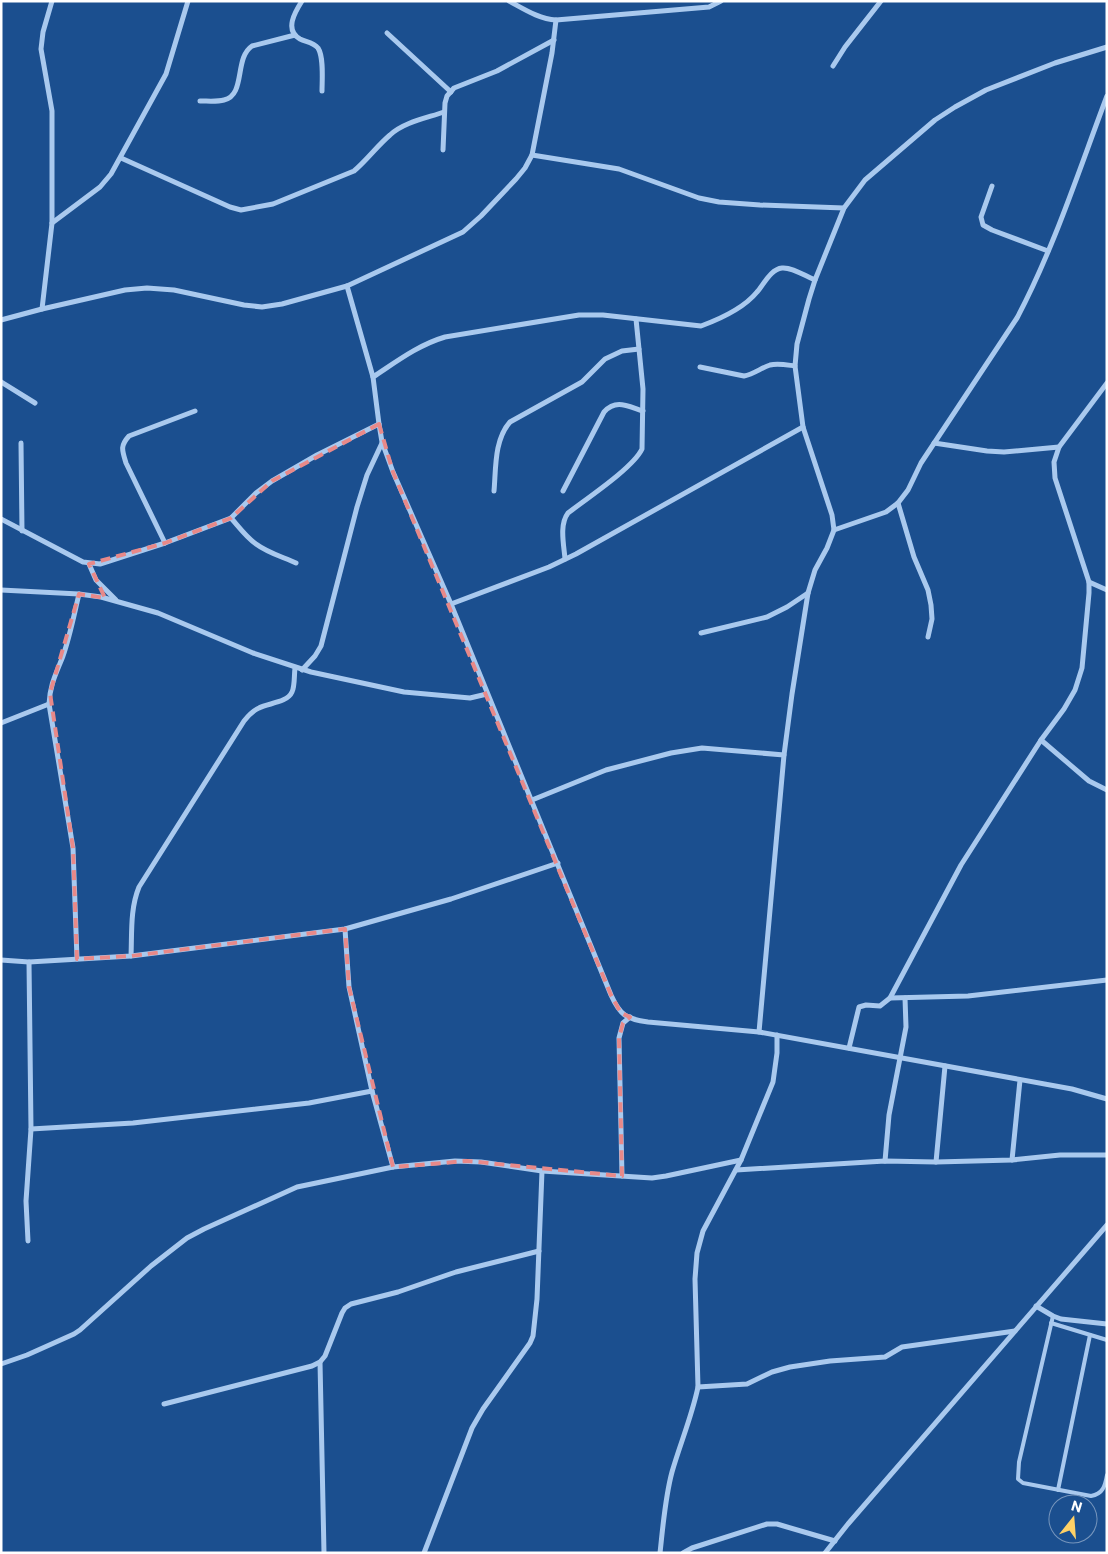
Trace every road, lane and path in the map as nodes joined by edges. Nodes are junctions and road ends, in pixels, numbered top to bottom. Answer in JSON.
{"nodes":[{"id":1,"x":52,"y":1,"type":"edge"},
{"id":2,"x":188,"y":1,"type":"edge"},
{"id":3,"x":302,"y":1,"type":"edge"},
{"id":4,"x":509,"y":1,"type":"edge"},
{"id":5,"x":722,"y":1,"type":"edge"},
{"id":6,"x":881,"y":1,"type":"edge"},
{"id":7,"x":556,"y":20,"type":"junction"},
{"id":8,"x":387,"y":32,"type":"dead end"},
{"id":9,"x":295,"y":35,"type":"junction"},
{"id":10,"x":554,"y":40,"type":"junction"},
{"id":11,"x":1107,"y":47,"type":"edge"},
{"id":12,"x":834,"y":66,"type":"dead end"},
{"id":13,"x":322,"y":91,"type":"dead end"},
{"id":14,"x":451,"y":92,"type":"junction"},
{"id":15,"x":1107,"y":96,"type":"edge"},
{"id":16,"x":200,"y":101,"type":"dead end"},
{"id":17,"x":444,"y":112,"type":"junction"},
{"id":18,"x":443,"y":150,"type":"dead end"},
{"id":19,"x":532,"y":155,"type":"junction"},
{"id":20,"x":121,"y":158,"type":"junction"},
{"id":21,"x":992,"y":186,"type":"dead end"},
{"id":22,"x":844,"y":208,"type":"junction"},
{"id":23,"x":52,"y":223,"type":"junction"},
{"id":24,"x":1048,"y":251,"type":"junction"},
{"id":25,"x":815,"y":280,"type":"junction"},
{"id":26,"x":347,"y":286,"type":"junction"},
{"id":27,"x":42,"y":309,"type":"junction"},
{"id":28,"x":636,"y":319,"type":"junction"},
{"id":29,"x":1,"y":320,"type":"edge"},
{"id":30,"x":639,"y":349,"type":"junction"},
{"id":31,"x":795,"y":366,"type":"junction"},
{"id":32,"x":700,"y":367,"type":"dead end"},
{"id":33,"x":373,"y":377,"type":"junction"},
{"id":34,"x":1,"y":382,"type":"edge"},
{"id":35,"x":1107,"y":383,"type":"edge"},
{"id":36,"x":36,"y":403,"type":"dead end"},
{"id":37,"x":195,"y":411,"type":"dead end"},
{"id":38,"x":643,"y":411,"type":"junction"},
{"id":39,"x":379,"y":424,"type":"junction"},
{"id":40,"x":803,"y":427,"type":"junction"},
{"id":41,"x":382,"y":442,"type":"junction"},
{"id":42,"x":21,"y":443,"type":"dead end"},
{"id":43,"x":934,"y":443,"type":"junction"},
{"id":44,"x":1059,"y":447,"type":"junction"},
{"id":45,"x":494,"y":491,"type":"dead end"},
{"id":46,"x":563,"y":491,"type":"dead end"},
{"id":47,"x":898,"y":503,"type":"junction"},
{"id":48,"x":231,"y":518,"type":"junction"},
{"id":49,"x":1,"y":519,"type":"edge"},
{"id":50,"x":834,"y":530,"type":"junction"},
{"id":51,"x":22,"y":531,"type":"junction"},
{"id":52,"x":165,"y":543,"type":"junction"},
{"id":53,"x":565,"y":559,"type":"junction"},
{"id":54,"x":296,"y":563,"type":"dead end"},
{"id":55,"x":89,"y":564,"type":"junction"},
{"id":56,"x":1089,"y":582,"type":"junction"},
{"id":57,"x":1,"y":590,"type":"edge"},
{"id":58,"x":1107,"y":590,"type":"edge"},
{"id":59,"x":808,"y":593,"type":"junction"},
{"id":60,"x":79,"y":594,"type":"junction"},
{"id":61,"x":118,"y":602,"type":"junction"},
{"id":62,"x":451,"y":604,"type":"junction"},
{"id":63,"x":701,"y":633,"type":"dead end"},
{"id":64,"x":928,"y":637,"type":"dead end"},
{"id":65,"x":295,"y":668,"type":"junction"},
{"id":66,"x":302,"y":670,"type":"junction"},
{"id":67,"x":487,"y":694,"type":"junction"},
{"id":68,"x":49,"y":704,"type":"junction"},
{"id":69,"x":1,"y":723,"type":"edge"},
{"id":70,"x":1041,"y":740,"type":"junction"},
{"id":71,"x":784,"y":755,"type":"junction"},
{"id":72,"x":1107,"y":790,"type":"edge"},
{"id":73,"x":532,"y":800,"type":"junction"},
{"id":74,"x":558,"y":863,"type":"junction"},
{"id":75,"x":345,"y":929,"type":"junction"},
{"id":76,"x":131,"y":956,"type":"junction"},
{"id":77,"x":77,"y":959,"type":"junction"},
{"id":78,"x":1,"y":960,"type":"edge"},
{"id":79,"x":29,"y":962,"type":"junction"},
{"id":80,"x":1107,"y":980,"type":"edge"},
{"id":81,"x":890,"y":998,"type":"junction"},
{"id":82,"x":905,"y":998,"type":"junction"},
{"id":83,"x":630,"y":1017,"type":"junction"},
{"id":84,"x":759,"y":1032,"type":"junction"},
{"id":85,"x":777,"y":1035,"type":"junction"},
{"id":86,"x":849,"y":1048,"type":"junction"},
{"id":87,"x":900,"y":1058,"type":"junction"},
{"id":88,"x":945,"y":1066,"type":"junction"},
{"id":89,"x":1020,"y":1080,"type":"junction"},
{"id":90,"x":372,"y":1091,"type":"junction"},
{"id":91,"x":1107,"y":1099,"type":"edge"},
{"id":92,"x":31,"y":1129,"type":"junction"},
{"id":93,"x":1107,"y":1155,"type":"edge"},
{"id":94,"x":741,"y":1160,"type":"junction"},
{"id":95,"x":1012,"y":1160,"type":"junction"},
{"id":96,"x":885,"y":1161,"type":"junction"},
{"id":97,"x":936,"y":1162,"type":"junction"},
{"id":98,"x":393,"y":1167,"type":"junction"},
{"id":99,"x":736,"y":1170,"type":"junction"},
{"id":100,"x":542,"y":1171,"type":"junction"},
{"id":101,"x":622,"y":1176,"type":"junction"},
{"id":102,"x":1107,"y":1225,"type":"edge"},
{"id":103,"x":28,"y":1241,"type":"dead end"},
{"id":104,"x":539,"y":1251,"type":"junction"},
{"id":105,"x":1036,"y":1306,"type":"junction"},
{"id":106,"x":1053,"y":1316,"type":"junction"},
{"id":107,"x":1051,"y":1323,"type":"junction"},
{"id":108,"x":1107,"y":1324,"type":"edge"},
{"id":109,"x":1015,"y":1331,"type":"junction"},
{"id":110,"x":1090,"y":1336,"type":"junction"},
{"id":111,"x":1107,"y":1340,"type":"edge"},
{"id":112,"x":320,"y":1362,"type":"junction"},
{"id":113,"x":1,"y":1364,"type":"edge"},
{"id":114,"x":698,"y":1387,"type":"junction"},
{"id":115,"x":164,"y":1404,"type":"dead end"},
{"id":116,"x":1107,"y":1475,"type":"edge"},
{"id":117,"x":1058,"y":1490,"type":"junction"},
{"id":118,"x":835,"y":1541,"type":"junction"},
{"id":119,"x":324,"y":1553,"type":"edge"},
{"id":120,"x":424,"y":1553,"type":"edge"},
{"id":121,"x":660,"y":1553,"type":"edge"},
{"id":122,"x":683,"y":1553,"type":"edge"},
{"id":123,"x":825,"y":1553,"type":"edge"}],
"edges":[{"from":1,"to":23,"type":"street"},
{"from":2,"to":20,"type":"street"},
{"from":3,"to":9,"type":"street"},
{"from":4,"to":7,"type":"street"},
{"from":5,"to":7,"type":"street"},
{"from":6,"to":12,"type":"street"},
{"from":7,"to":10,"type":"street"},
{"from":8,"to":14,"type":"street"},
{"from":9,"to":13,"type":"street"},
{"from":9,"to":16,"type":"street"},
{"from":10,"to":14,"type":"street"},
{"from":10,"to":19,"type":"street"},
{"from":11,"to":22,"type":"street"},
{"from":14,"to":17,"type":"street"},
{"from":15,"to":24,"type":"street"},
{"from":17,"to":18,"type":"street"},
{"from":17,"to":20,"type":"street"},
{"from":19,"to":22,"type":"street"},
{"from":19,"to":26,"type":"street"},
{"from":20,"to":23,"type":"street"},
{"from":21,"to":24,"type":"street"},
{"from":22,"to":25,"type":"street"},
{"from":23,"to":27,"type":"street"},
{"from":24,"to":43,"type":"street"},
{"from":25,"to":28,"type":"street"},
{"from":25,"to":31,"type":"street"},
{"from":26,"to":27,"type":"street"},
{"from":26,"to":33,"type":"street"},
{"from":27,"to":29,"type":"street"},
{"from":28,"to":30,"type":"street"},
{"from":28,"to":33,"type":"street"},
{"from":30,"to":38,"type":"street"},
{"from":30,"to":45,"type":"street"},
{"from":31,"to":32,"type":"street"},
{"from":31,"to":40,"type":"street"},
{"from":33,"to":39,"type":"street"},
{"from":34,"to":36,"type":"street"},
{"from":35,"to":44,"type":"street"},
{"from":37,"to":52,"type":"street"},
{"from":38,"to":46,"type":"street"},
{"from":38,"to":53,"type":"street"},
{"from":39,"to":41,"type":"street"},
{"from":39,"to":48,"type":"street"},
{"from":40,"to":50,"type":"street"},
{"from":40,"to":53,"type":"street"},
{"from":41,"to":62,"type":"street"},
{"from":41,"to":66,"type":"street"},
{"from":42,"to":51,"type":"street"},
{"from":43,"to":44,"type":"street"},
{"from":43,"to":47,"type":"street"},
{"from":44,"to":56,"type":"street"},
{"from":47,"to":50,"type":"street"},
{"from":47,"to":64,"type":"street"},
{"from":48,"to":52,"type":"street"},
{"from":48,"to":54,"type":"street"},
{"from":49,"to":51,"type":"street"},
{"from":50,"to":59,"type":"street"},
{"from":51,"to":55,"type":"street"},
{"from":52,"to":55,"type":"street"},
{"from":53,"to":62,"type":"street"},
{"from":55,"to":61,"type":"street"},
{"from":56,"to":58,"type":"street"},
{"from":56,"to":70,"type":"street"},
{"from":57,"to":60,"type":"street"},
{"from":59,"to":63,"type":"street"},
{"from":59,"to":71,"type":"street"},
{"from":60,"to":61,"type":"street"},
{"from":60,"to":68,"type":"street"},
{"from":61,"to":65,"type":"street"},
{"from":62,"to":67,"type":"street"},
{"from":65,"to":66,"type":"street"},
{"from":65,"to":76,"type":"street"},
{"from":66,"to":67,"type":"street"},
{"from":67,"to":73,"type":"street"},
{"from":68,"to":69,"type":"street"},
{"from":68,"to":77,"type":"street"},
{"from":70,"to":72,"type":"street"},
{"from":70,"to":81,"type":"street"},
{"from":71,"to":73,"type":"street"},
{"from":71,"to":84,"type":"street"},
{"from":73,"to":74,"type":"street"},
{"from":74,"to":75,"type":"street"},
{"from":74,"to":83,"type":"street"},
{"from":75,"to":76,"type":"street"},
{"from":75,"to":90,"type":"street"},
{"from":76,"to":77,"type":"street"},
{"from":77,"to":79,"type":"street"},
{"from":78,"to":79,"type":"street"},
{"from":79,"to":92,"type":"street"},
{"from":80,"to":82,"type":"street"},
{"from":81,"to":82,"type":"street"},
{"from":81,"to":86,"type":"street"},
{"from":82,"to":87,"type":"street"},
{"from":83,"to":84,"type":"street"},
{"from":83,"to":101,"type":"street"},
{"from":84,"to":85,"type":"street"},
{"from":85,"to":86,"type":"street"},
{"from":85,"to":94,"type":"street"},
{"from":86,"to":87,"type":"street"},
{"from":87,"to":88,"type":"street"},
{"from":87,"to":96,"type":"street"},
{"from":88,"to":89,"type":"street"},
{"from":88,"to":97,"type":"street"},
{"from":89,"to":91,"type":"street"},
{"from":89,"to":95,"type":"street"},
{"from":90,"to":92,"type":"street"},
{"from":90,"to":98,"type":"street"},
{"from":92,"to":103,"type":"street"},
{"from":93,"to":95,"type":"street"},
{"from":94,"to":99,"type":"street"},
{"from":94,"to":101,"type":"street"},
{"from":95,"to":97,"type":"street"},
{"from":96,"to":97,"type":"street"},
{"from":96,"to":99,"type":"street"},
{"from":98,"to":100,"type":"street"},
{"from":98,"to":113,"type":"street"},
{"from":99,"to":114,"type":"street"},
{"from":100,"to":101,"type":"street"},
{"from":100,"to":104,"type":"street"},
{"from":102,"to":105,"type":"street"},
{"from":104,"to":112,"type":"street"},
{"from":104,"to":120,"type":"street"},
{"from":105,"to":106,"type":"street"},
{"from":105,"to":109,"type":"street"},
{"from":106,"to":107,"type":"lane"},
{"from":106,"to":108,"type":"street"},
{"from":107,"to":110,"type":"lane"},
{"from":107,"to":117,"type":"lane"},
{"from":109,"to":114,"type":"street"},
{"from":109,"to":118,"type":"street"},
{"from":110,"to":111,"type":"lane"},
{"from":110,"to":117,"type":"lane"},
{"from":112,"to":115,"type":"street"},
{"from":112,"to":119,"type":"street"},
{"from":114,"to":121,"type":"street"},
{"from":116,"to":117,"type":"lane"},
{"from":118,"to":122,"type":"street"},
{"from":118,"to":123,"type":"street"}]}
